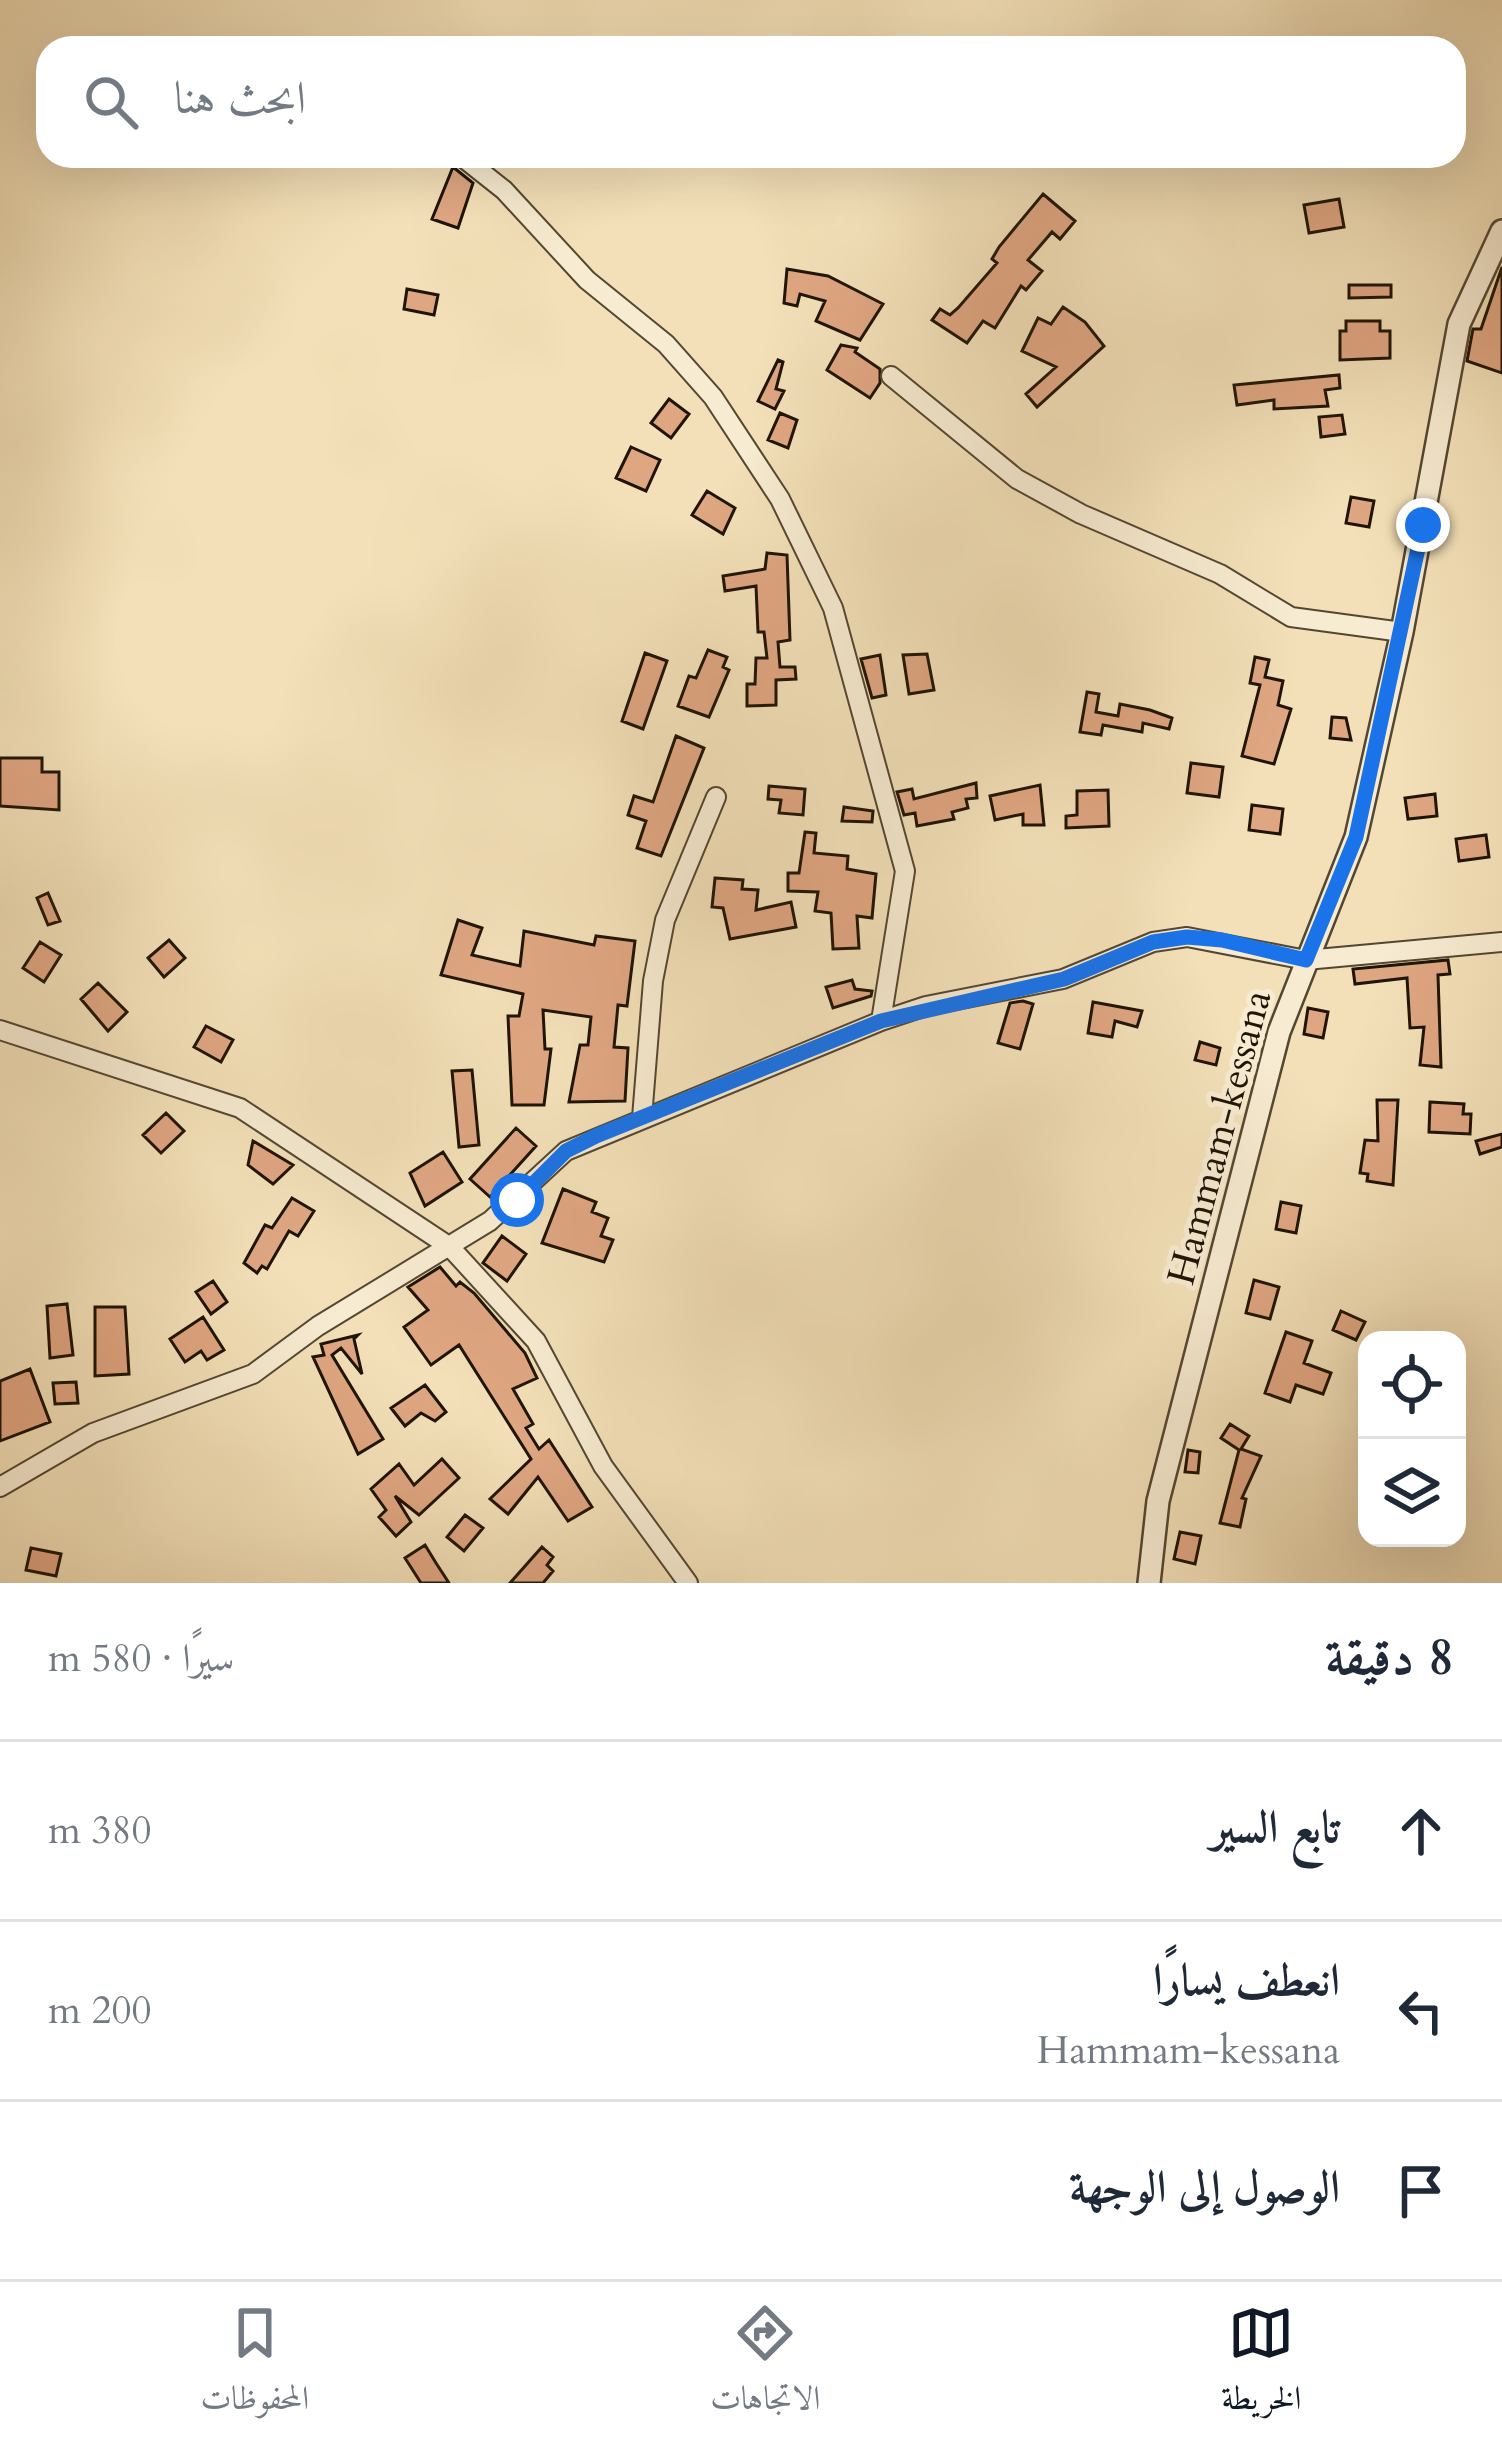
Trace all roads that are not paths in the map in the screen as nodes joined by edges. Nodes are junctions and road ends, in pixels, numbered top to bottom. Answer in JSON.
{"nodes":[{"id":1,"x":476,"y":168,"type":"edge"},
{"id":2,"x":1502,"y":231,"type":"edge"},
{"id":3,"x":891,"y":376,"type":"dead end"},
{"id":4,"x":1402,"y":632,"type":"junction"},
{"id":5,"x":716,"y":796,"type":"dead end"},
{"id":6,"x":1502,"y":942,"type":"edge"},
{"id":7,"x":1306,"y":960,"type":"junction"},
{"id":8,"x":881,"y":1021,"type":"junction"},
{"id":9,"x":0,"y":1030,"type":"edge"},
{"id":10,"x":642,"y":1118,"type":"junction"},
{"id":11,"x":450,"y":1247,"type":"junction"},
{"id":12,"x":0,"y":1486,"type":"edge"},
{"id":13,"x":688,"y":1583,"type":"edge"},
{"id":14,"x":1149,"y":1583,"type":"edge"}],
"edges":[{"from":1,"to":8,"type":"street"},
{"from":2,"to":4,"type":"street","name":"Hammam-kessana"},
{"from":3,"to":4,"type":"street"},
{"from":4,"to":7,"type":"street","name":"Hammam-kessana"},
{"from":5,"to":10,"type":"street"},
{"from":6,"to":7,"type":"street"},
{"from":7,"to":8,"type":"street"},
{"from":7,"to":14,"type":"street","name":"Hammam-kessana"},
{"from":8,"to":10,"type":"street"},
{"from":9,"to":11,"type":"street"},
{"from":10,"to":11,"type":"street"},
{"from":11,"to":12,"type":"street"},
{"from":11,"to":13,"type":"street"}]}
